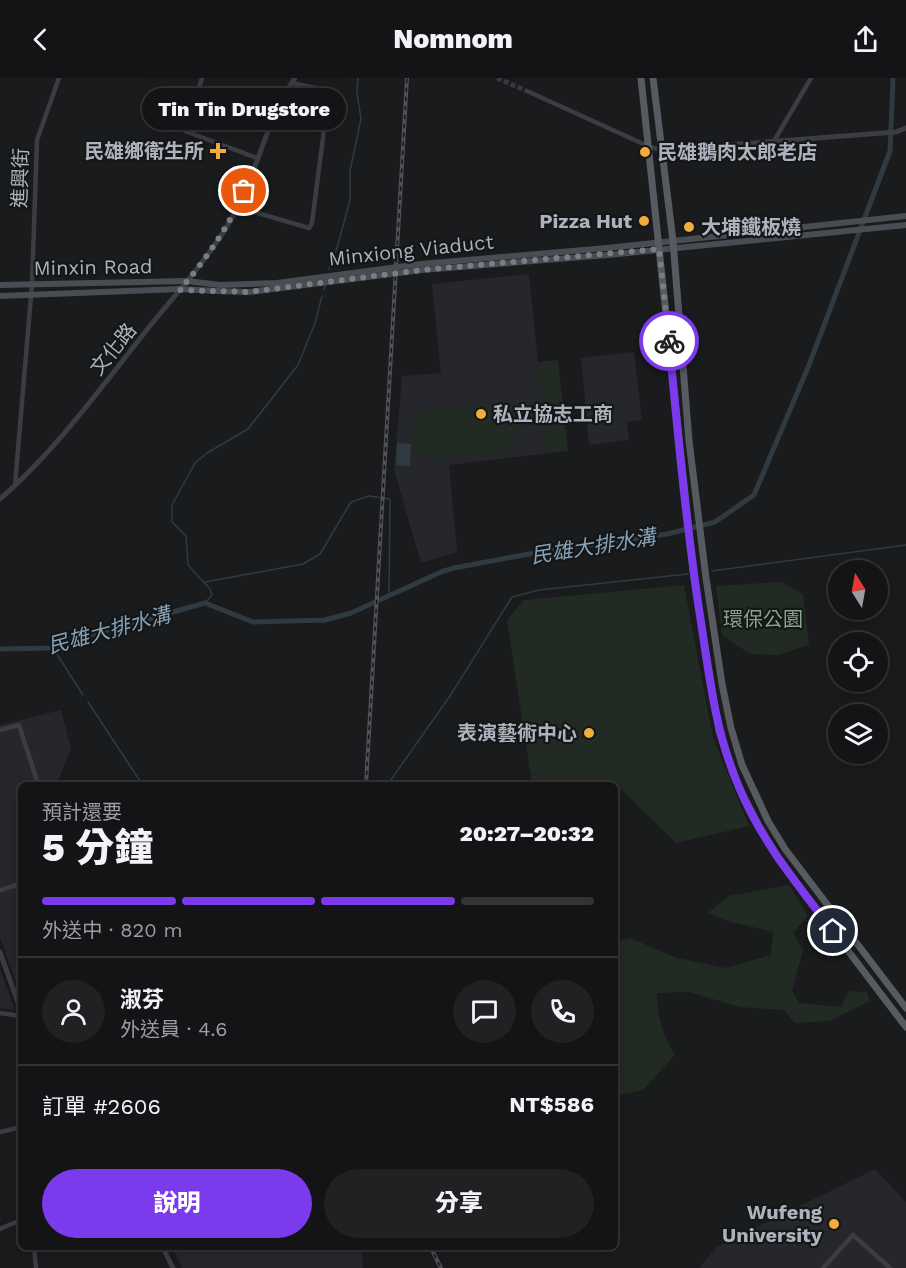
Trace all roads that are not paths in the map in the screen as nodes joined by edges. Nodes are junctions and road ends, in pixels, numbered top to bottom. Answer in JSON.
{"nodes":[{"id":1,"x":59,"y":78,"type":"edge"},
{"id":2,"x":202,"y":78,"type":"edge"},
{"id":3,"x":641,"y":78,"type":"edge"},
{"id":4,"x":653,"y":78,"type":"edge"},
{"id":5,"x":811,"y":78,"type":"edge"},
{"id":6,"x":293,"y":80,"type":"edge"},
{"id":7,"x":527,"y":91,"type":"tunnel mouth"},
{"id":8,"x":906,"y":128,"type":"edge"},
{"id":9,"x":774,"y":141,"type":"junction"},
{"id":10,"x":650,"y":147,"type":"junction"},
{"id":11,"x":662,"y":150,"type":"junction"},
{"id":12,"x":256,"y":158,"type":"junction"},
{"id":13,"x":237,"y":207,"type":"junction"},
{"id":14,"x":906,"y":216,"type":"edge"},
{"id":15,"x":906,"y":225,"type":"edge"},
{"id":16,"x":659,"y":245,"type":"junction"},
{"id":17,"x":673,"y":245,"type":"junction"},
{"id":18,"x":187,"y":281,"type":"junction"},
{"id":19,"x":32,"y":284,"type":"junction"},
{"id":20,"x":0,"y":285,"type":"edge"},
{"id":21,"x":219,"y":288,"type":"junction"},
{"id":22,"x":180,"y":290,"type":"junction"},
{"id":23,"x":30,"y":295,"type":"junction"},
{"id":24,"x":0,"y":296,"type":"edge"},
{"id":25,"x":15,"y":486,"type":"junction"},
{"id":26,"x":0,"y":499,"type":"edge"},
{"id":27,"x":0,"y":730,"type":"edge"},
{"id":28,"x":37,"y":782,"type":"edge"},
{"id":29,"x":795,"y":864,"type":"junction"},
{"id":30,"x":786,"y":870,"type":"junction"},
{"id":31,"x":18,"y":886,"type":"edge"},
{"id":32,"x":0,"y":891,"type":"edge"},
{"id":33,"x":0,"y":952,"type":"edge"},
{"id":34,"x":18,"y":1003,"type":"edge"},
{"id":35,"x":906,"y":1008,"type":"edge"},
{"id":36,"x":0,"y":1012,"type":"edge"},
{"id":37,"x":18,"y":1015,"type":"edge"},
{"id":38,"x":906,"y":1027,"type":"edge"},
{"id":39,"x":18,"y":1128,"type":"edge"},
{"id":40,"x":0,"y":1132,"type":"edge"},
{"id":41,"x":18,"y":1221,"type":"edge"},
{"id":42,"x":0,"y":1229,"type":"edge"},
{"id":43,"x":34,"y":1250,"type":"edge"},
{"id":44,"x":164,"y":1250,"type":"edge"},
{"id":45,"x":36,"y":1268,"type":"edge"},
{"id":46,"x":173,"y":1268,"type":"edge"},
{"id":47,"x":823,"y":1268,"type":"edge"},
{"id":48,"x":890,"y":1268,"type":"edge"}],
"edges":[{"from":1,"to":19,"type":"street","name":"進興街"},
{"from":2,"to":12,"type":"street"},
{"from":3,"to":10,"type":"main road"},
{"from":4,"to":11,"type":"main road"},
{"from":5,"to":9,"type":"street"},
{"from":6,"to":12,"type":"street","name":"文化路"},
{"from":6,"to":13,"type":"street","name":"文化路"},
{"from":7,"to":10,"type":"street"},
{"from":8,"to":9,"type":"street"},
{"from":9,"to":11,"type":"street"},
{"from":10,"to":11,"type":"street"},
{"from":10,"to":16,"type":"main road"},
{"from":11,"to":17,"type":"main road"},
{"from":12,"to":13,"type":"street","name":"文化路"},
{"from":13,"to":18,"type":"street","name":"文化路"},
{"from":14,"to":17,"type":"main road"},
{"from":15,"to":17,"type":"main road"},
{"from":16,"to":17,"type":"main road","name":"Minxiong Viaduct"},
{"from":16,"to":21,"type":"main road","name":"Minxiong Viaduct","bridge":true},
{"from":16,"to":30,"type":"main road"},
{"from":17,"to":29,"type":"main road"},
{"from":18,"to":19,"type":"main road","name":"Minxin Road"},
{"from":18,"to":21,"type":"main road","name":"Minxin Road"},
{"from":18,"to":22,"type":"street","name":"文化路"},
{"from":19,"to":20,"type":"main road","name":"Minxin Road"},
{"from":19,"to":23,"type":"street","name":"進興街"},
{"from":21,"to":22,"type":"main road","name":"Minxin Road"},
{"from":22,"to":23,"type":"main road","name":"Minxin Road"},
{"from":22,"to":25,"type":"street","name":"文化路"},
{"from":23,"to":24,"type":"main road","name":"Minxin Road"},
{"from":23,"to":25,"type":"street","name":"進興街"},
{"from":25,"to":26,"type":"street","name":"文化路"},
{"from":27,"to":28,"type":"street"},
{"from":29,"to":30,"type":"main road"},
{"from":29,"to":35,"type":"main road"},
{"from":30,"to":38,"type":"main road"},
{"from":31,"to":32,"type":"street"},
{"from":33,"to":34,"type":"street"},
{"from":36,"to":37,"type":"street"},
{"from":39,"to":40,"type":"street"},
{"from":41,"to":42,"type":"street"},
{"from":43,"to":45,"type":"street"},
{"from":44,"to":46,"type":"street"},
{"from":47,"to":48,"type":"street"}]}
